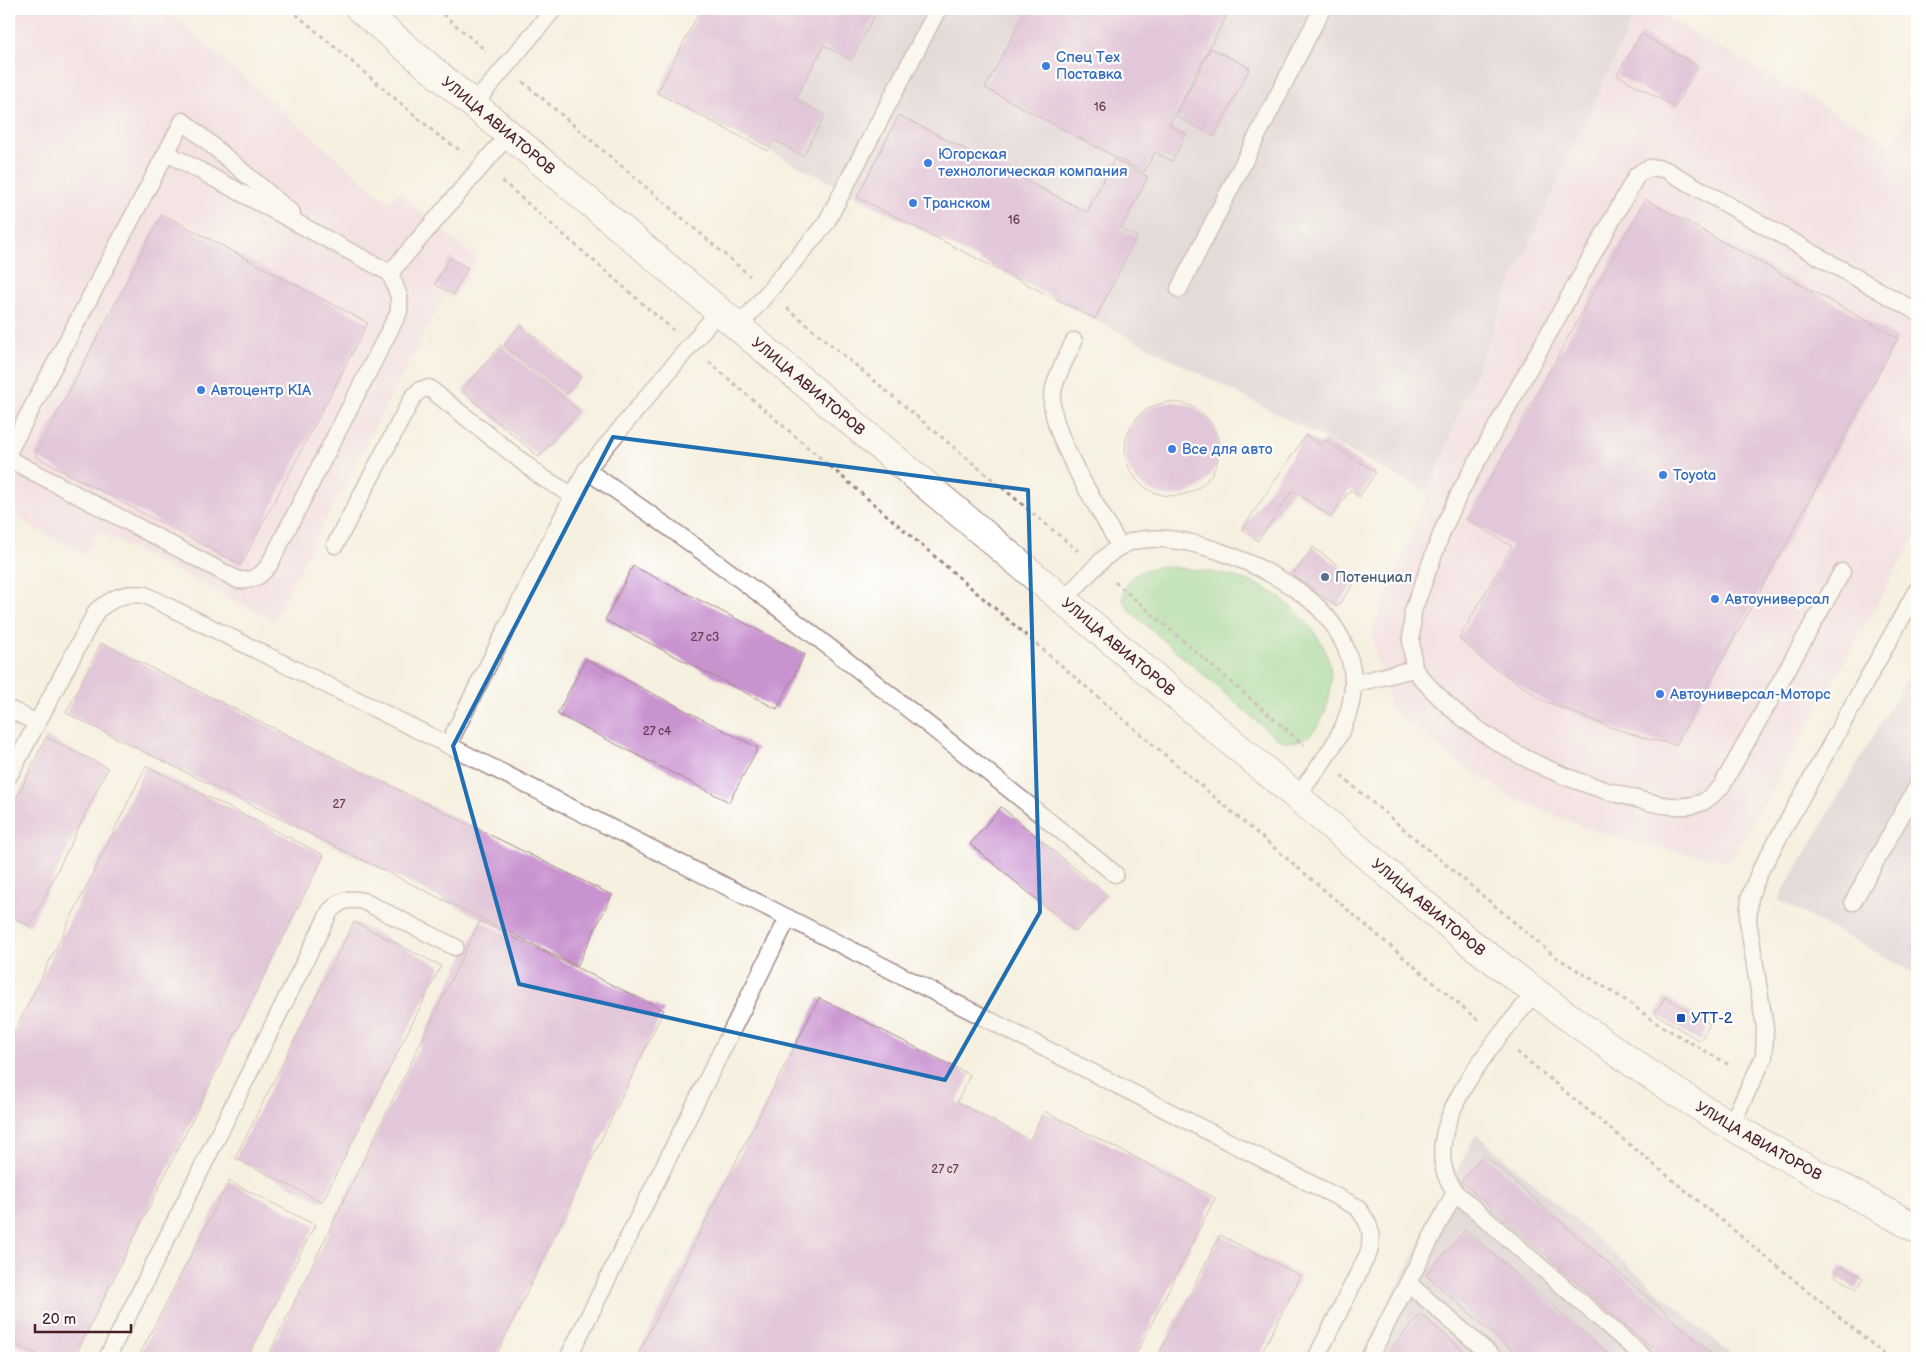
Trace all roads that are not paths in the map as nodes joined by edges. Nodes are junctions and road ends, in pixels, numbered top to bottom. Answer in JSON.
{"nodes":[{"id":1,"x":360,"y":9,"type":"edge"},
{"id":2,"x":554,"y":9,"type":"edge"},
{"id":3,"x":938,"y":9,"type":"edge"},
{"id":4,"x":1322,"y":9,"type":"edge"},
{"id":5,"x":474,"y":104,"type":"junction"},
{"id":6,"x":508,"y":134,"type":"junction"},
{"id":7,"x":167,"y":153,"type":"junction"},
{"id":8,"x":320,"y":236,"type":"junction"},
{"id":9,"x":390,"y":273,"type":"junction"},
{"id":10,"x":1179,"y":289,"type":"dead end"},
{"id":11,"x":1917,"y":312,"type":"edge"},
{"id":12,"x":729,"y":319,"type":"junction"},
{"id":13,"x":1074,"y":341,"type":"dead end"},
{"id":14,"x":9,"y":451,"type":"edge"},
{"id":15,"x":9,"y":460,"type":"edge"},
{"id":16,"x":586,"y":470,"type":"junction"},
{"id":17,"x":572,"y":495,"type":"junction"},
{"id":18,"x":335,"y":545,"type":"dead end"},
{"id":19,"x":1120,"y":546,"type":"junction"},
{"id":20,"x":1842,"y":572,"type":"dead end"},
{"id":21,"x":1917,"y":590,"type":"edge"},
{"id":22,"x":1063,"y":601,"type":"junction"},
{"id":23,"x":1414,"y":669,"type":"junction"},
{"id":24,"x":1353,"y":684,"type":"junction"},
{"id":25,"x":9,"y":709,"type":"edge"},
{"id":26,"x":37,"y":723,"type":"junction"},
{"id":27,"x":448,"y":745,"type":"junction"},
{"id":28,"x":9,"y":776,"type":"edge"},
{"id":29,"x":1917,"y":787,"type":"edge"},
{"id":30,"x":1296,"y":797,"type":"junction"},
{"id":31,"x":1115,"y":874,"type":"dead end"},
{"id":32,"x":1853,"y":902,"type":"dead end"},
{"id":33,"x":788,"y":918,"type":"junction"},
{"id":34,"x":454,"y":946,"type":"dead end"},
{"id":35,"x":1535,"y":992,"type":"junction"},
{"id":36,"x":1731,"y":1126,"type":"junction"},
{"id":37,"x":1455,"y":1192,"type":"junction"},
{"id":38,"x":1917,"y":1229,"type":"edge"},
{"id":39,"x":1408,"y":1283,"type":"junction"},
{"id":40,"x":107,"y":1358,"type":"edge"},
{"id":41,"x":568,"y":1358,"type":"edge"},
{"id":42,"x":1316,"y":1358,"type":"edge"},
{"id":43,"x":1369,"y":1358,"type":"edge"},
{"id":44,"x":1494,"y":1358,"type":"edge"},
{"id":45,"x":1646,"y":1358,"type":"edge"}],
"edges":[{"from":1,"to":5,"type":"main road","name":"УЛИЦА АВИАТОРОВ"},
{"from":2,"to":5,"type":"lane"},
{"from":3,"to":12,"type":"lane"},
{"from":4,"to":10,"type":"lane"},
{"from":5,"to":6,"type":"main road","name":"УЛИЦА АВИАТОРОВ"},
{"from":6,"to":9,"type":"lane"},
{"from":6,"to":12,"type":"main road","name":"УЛИЦА АВИАТОРОВ"},
{"from":7,"to":8,"type":"lane"},
{"from":7,"to":8,"type":"lane"},
{"from":7,"to":14,"type":"lane"},
{"from":8,"to":9,"type":"lane"},
{"from":9,"to":15,"type":"lane"},
{"from":11,"to":23,"type":"lane"},
{"from":12,"to":16,"type":"lane"},
{"from":12,"to":22,"type":"main road","name":"УЛИЦА АВИАТОРОВ"},
{"from":13,"to":19,"type":"lane"},
{"from":16,"to":17,"type":"lane"},
{"from":16,"to":31,"type":"lane"},
{"from":17,"to":18,"type":"lane"},
{"from":17,"to":27,"type":"lane"},
{"from":19,"to":22,"type":"lane"},
{"from":19,"to":24,"type":"lane"},
{"from":20,"to":23,"type":"lane"},
{"from":21,"to":36,"type":"lane"},
{"from":22,"to":30,"type":"main road","name":"УЛИЦА АВИАТОРОВ"},
{"from":23,"to":24,"type":"lane"},
{"from":24,"to":30,"type":"lane"},
{"from":25,"to":26,"type":"lane"},
{"from":26,"to":27,"type":"lane"},
{"from":26,"to":28,"type":"lane"},
{"from":27,"to":33,"type":"lane"},
{"from":29,"to":32,"type":"lane"},
{"from":30,"to":35,"type":"main road","name":"УЛИЦА АВИАТОРОВ"},
{"from":33,"to":41,"type":"lane"},
{"from":33,"to":42,"type":"lane"},
{"from":34,"to":40,"type":"lane"},
{"from":35,"to":36,"type":"main road","name":"УЛИЦА АВИАТОРОВ"},
{"from":35,"to":37,"type":"lane"},
{"from":36,"to":38,"type":"main road","name":"УЛИЦА АВИАТОРОВ"},
{"from":37,"to":39,"type":"lane"},
{"from":37,"to":45,"type":"lane"},
{"from":39,"to":43,"type":"lane"},
{"from":39,"to":44,"type":"lane"}]}
